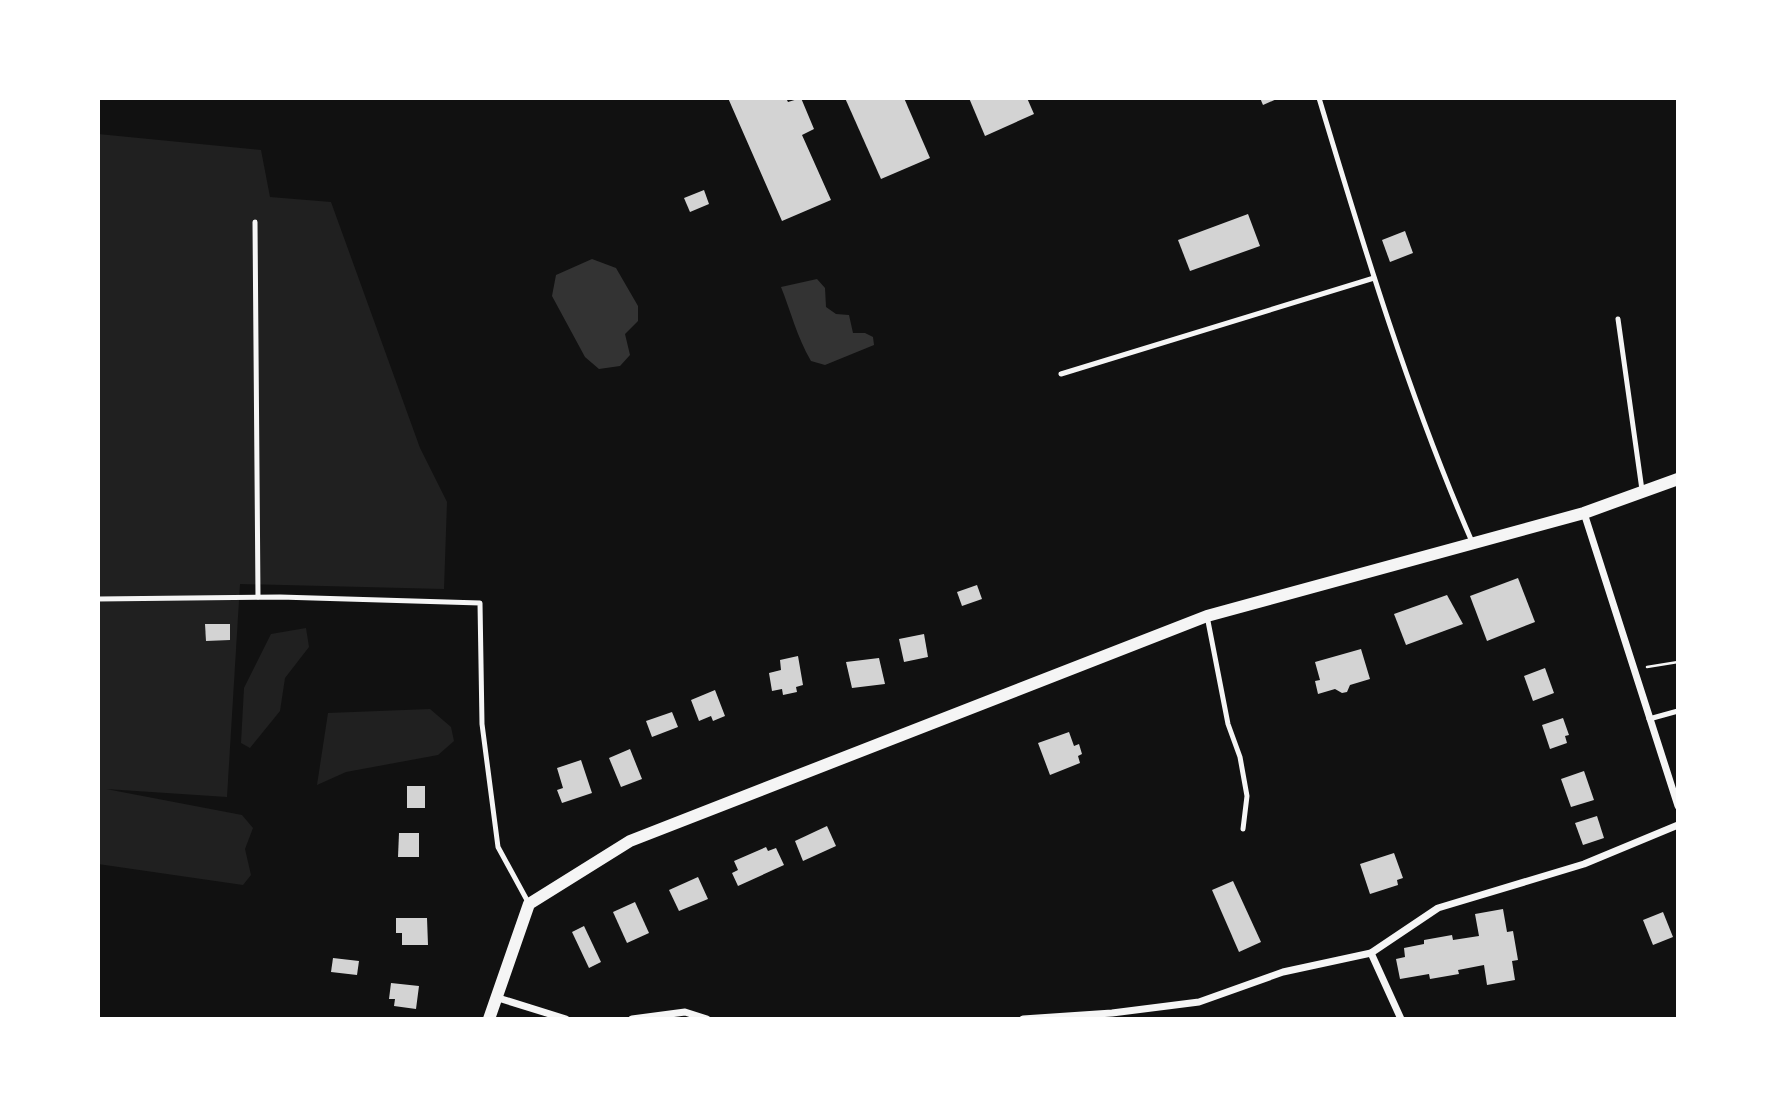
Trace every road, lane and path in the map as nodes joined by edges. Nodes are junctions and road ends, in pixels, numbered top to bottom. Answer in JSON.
{"nodes":[{"id":1,"x":1319,"y":98,"type":"edge"},
{"id":2,"x":255,"y":222,"type":"dead end"},
{"id":3,"x":1374,"y":278,"type":"junction"},
{"id":4,"x":1619,"y":319,"type":"dead end"},
{"id":5,"x":1061,"y":374,"type":"dead end"},
{"id":6,"x":1678,"y":480,"type":"edge"},
{"id":7,"x":1643,"y":492,"type":"junction"},
{"id":8,"x":1584,"y":513,"type":"junction"},
{"id":9,"x":1473,"y":544,"type":"junction"},
{"id":10,"x":258,"y":597,"type":"junction"},
{"id":11,"x":98,"y":599,"type":"edge"},
{"id":12,"x":1207,"y":616,"type":"junction"},
{"id":13,"x":1678,"y":662,"type":"edge"},
{"id":14,"x":1634,"y":669,"type":"junction"},
{"id":15,"x":1678,"y":712,"type":"edge"},
{"id":16,"x":1649,"y":719,"type":"junction"},
{"id":17,"x":1678,"y":806,"type":"edge"},
{"id":18,"x":1678,"y":825,"type":"edge"},
{"id":19,"x":1243,"y":829,"type":"dead end"},
{"id":20,"x":529,"y":904,"type":"junction"},
{"id":21,"x":1371,"y":953,"type":"junction"},
{"id":22,"x":495,"y":997,"type":"junction"},
{"id":23,"x":489,"y":1019,"type":"edge"},
{"id":24,"x":566,"y":1019,"type":"edge"},
{"id":25,"x":632,"y":1019,"type":"edge"},
{"id":26,"x":707,"y":1019,"type":"edge"},
{"id":27,"x":1023,"y":1019,"type":"edge"},
{"id":28,"x":1401,"y":1019,"type":"edge"}],
"edges":[{"from":1,"to":3,"type":"lane"},
{"from":2,"to":10,"type":"lane"},
{"from":3,"to":5,"type":"lane"},
{"from":3,"to":9,"type":"lane"},
{"from":4,"to":7,"type":"lane"},
{"from":6,"to":7,"type":"street"},
{"from":7,"to":8,"type":"street"},
{"from":8,"to":9,"type":"street"},
{"from":8,"to":14,"type":"street"},
{"from":9,"to":12,"type":"street"},
{"from":10,"to":11,"type":"lane"},
{"from":10,"to":20,"type":"lane"},
{"from":12,"to":19,"type":"lane"},
{"from":12,"to":20,"type":"street"},
{"from":13,"to":14,"type":"path"},
{"from":14,"to":16,"type":"street"},
{"from":15,"to":16,"type":"lane"},
{"from":16,"to":17,"type":"street"},
{"from":18,"to":21,"type":"street"},
{"from":20,"to":22,"type":"street"},
{"from":21,"to":27,"type":"street"},
{"from":21,"to":28,"type":"street"},
{"from":22,"to":23,"type":"street"},
{"from":22,"to":24,"type":"street"},
{"from":25,"to":26,"type":"street"}]}
